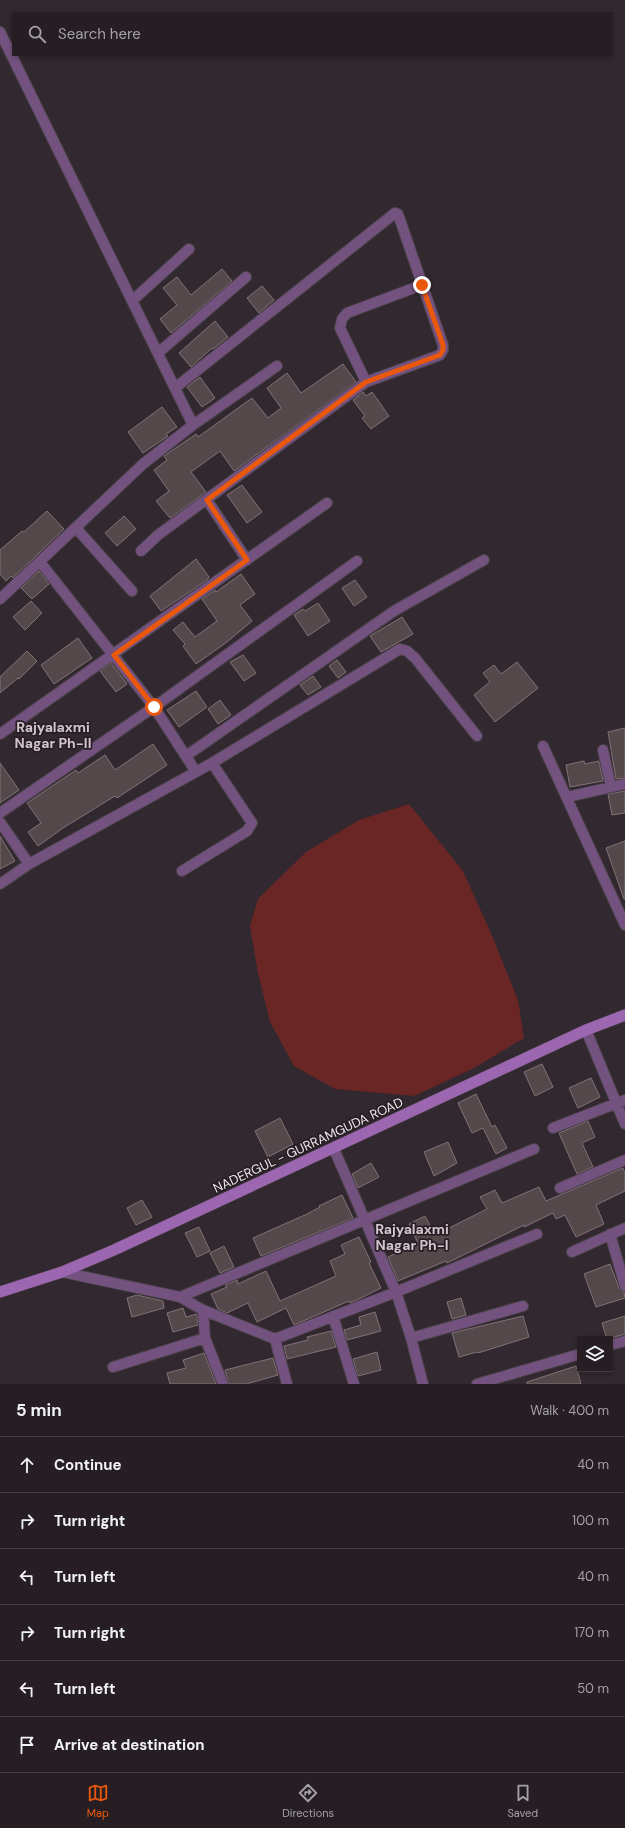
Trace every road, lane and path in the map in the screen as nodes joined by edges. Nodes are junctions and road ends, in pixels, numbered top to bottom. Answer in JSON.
{"nodes":[{"id":1,"x":0,"y":32,"type":"edge"},
{"id":2,"x":189,"y":249,"type":"dead end"},
{"id":3,"x":246,"y":277,"type":"dead end"},
{"id":4,"x":422,"y":285,"type":"junction"},
{"id":5,"x":133,"y":300,"type":"junction"},
{"id":6,"x":158,"y":353,"type":"junction"},
{"id":7,"x":277,"y":366,"type":"dead end"},
{"id":8,"x":366,"y":382,"type":"junction"},
{"id":9,"x":175,"y":388,"type":"junction"},
{"id":10,"x":193,"y":425,"type":"junction"},
{"id":11,"x":207,"y":500,"type":"junction"},
{"id":12,"x":327,"y":502,"type":"dead end"},
{"id":13,"x":76,"y":528,"type":"junction"},
{"id":14,"x":141,"y":551,"type":"dead end"},
{"id":15,"x":247,"y":560,"type":"junction"},
{"id":16,"x":484,"y":560,"type":"dead end"},
{"id":17,"x":357,"y":561,"type":"dead end"},
{"id":18,"x":40,"y":562,"type":"junction"},
{"id":19,"x":132,"y":590,"type":"dead end"},
{"id":20,"x":0,"y":599,"type":"edge"},
{"id":21,"x":114,"y":655,"type":"junction"},
{"id":22,"x":154,"y":707,"type":"junction"},
{"id":23,"x":0,"y":734,"type":"edge"},
{"id":24,"x":477,"y":736,"type":"dead end"},
{"id":25,"x":543,"y":746,"type":"dead end"},
{"id":26,"x":603,"y":750,"type":"dead end"},
{"id":27,"x":186,"y":756,"type":"junction"},
{"id":28,"x":212,"y":763,"type":"junction"},
{"id":29,"x":196,"y":772,"type":"junction"},
{"id":30,"x":625,"y":784,"type":"edge"},
{"id":31,"x":611,"y":787,"type":"junction"},
{"id":32,"x":568,"y":797,"type":"junction"},
{"id":33,"x":0,"y":813,"type":"edge"},
{"id":34,"x":0,"y":822,"type":"edge"},
{"id":35,"x":29,"y":864,"type":"junction"},
{"id":36,"x":182,"y":871,"type":"dead end"},
{"id":37,"x":0,"y":884,"type":"edge"},
{"id":38,"x":625,"y":925,"type":"edge"},
{"id":39,"x":625,"y":1015,"type":"edge"},
{"id":40,"x":586,"y":1030,"type":"junction"},
{"id":41,"x":621,"y":1101,"type":"edge"},
{"id":42,"x":625,"y":1124,"type":"edge"},
{"id":43,"x":553,"y":1128,"type":"dead end"},
{"id":44,"x":334,"y":1149,"type":"junction"},
{"id":45,"x":534,"y":1149,"type":"dead end"},
{"id":46,"x":625,"y":1160,"type":"edge"},
{"id":47,"x":560,"y":1188,"type":"dead end"},
{"id":48,"x":365,"y":1220,"type":"junction"},
{"id":49,"x":625,"y":1228,"type":"edge"},
{"id":50,"x":537,"y":1234,"type":"dead end"},
{"id":51,"x":610,"y":1234,"type":"junction"},
{"id":52,"x":572,"y":1252,"type":"dead end"},
{"id":53,"x":62,"y":1272,"type":"junction"},
{"id":54,"x":625,"y":1286,"type":"edge"},
{"id":55,"x":0,"y":1292,"type":"edge"},
{"id":56,"x":396,"y":1292,"type":"junction"},
{"id":57,"x":180,"y":1297,"type":"junction"},
{"id":58,"x":523,"y":1306,"type":"dead end"},
{"id":59,"x":204,"y":1310,"type":"junction"},
{"id":60,"x":333,"y":1316,"type":"junction"},
{"id":61,"x":205,"y":1338,"type":"junction"},
{"id":62,"x":411,"y":1338,"type":"junction"},
{"id":63,"x":275,"y":1339,"type":"junction"},
{"id":64,"x":625,"y":1341,"type":"edge"},
{"id":65,"x":613,"y":1344,"type":"edge"},
{"id":66,"x":577,"y":1355,"type":"edge"},
{"id":67,"x":113,"y":1367,"type":"dead end"},
{"id":68,"x":223,"y":1384,"type":"edge"},
{"id":69,"x":288,"y":1384,"type":"edge"},
{"id":70,"x":354,"y":1384,"type":"edge"},
{"id":71,"x":423,"y":1384,"type":"edge"},
{"id":72,"x":477,"y":1384,"type":"edge"}],
"edges":[{"from":1,"to":5,"type":"street"},
{"from":2,"to":5,"type":"street"},
{"from":3,"to":6,"type":"street"},
{"from":4,"to":8,"type":"street"},
{"from":4,"to":8,"type":"street"},
{"from":4,"to":9,"type":"street"},
{"from":5,"to":6,"type":"street"},
{"from":6,"to":9,"type":"street"},
{"from":7,"to":10,"type":"street"},
{"from":8,"to":11,"type":"street"},
{"from":9,"to":10,"type":"street"},
{"from":10,"to":13,"type":"street"},
{"from":11,"to":14,"type":"street"},
{"from":11,"to":15,"type":"street"},
{"from":12,"to":15,"type":"street"},
{"from":13,"to":18,"type":"street"},
{"from":13,"to":19,"type":"street"},
{"from":15,"to":21,"type":"street"},
{"from":16,"to":27,"type":"street"},
{"from":17,"to":22,"type":"street"},
{"from":18,"to":20,"type":"street"},
{"from":18,"to":21,"type":"street"},
{"from":21,"to":22,"type":"street"},
{"from":21,"to":23,"type":"street"},
{"from":22,"to":27,"type":"street"},
{"from":22,"to":33,"type":"street"},
{"from":24,"to":28,"type":"street"},
{"from":25,"to":32,"type":"street"},
{"from":26,"to":31,"type":"street"},
{"from":27,"to":29,"type":"street"},
{"from":28,"to":29,"type":"street"},
{"from":28,"to":36,"type":"street"},
{"from":29,"to":35,"type":"street"},
{"from":30,"to":31,"type":"street"},
{"from":31,"to":32,"type":"street"},
{"from":32,"to":38,"type":"street"},
{"from":34,"to":35,"type":"street"},
{"from":35,"to":37,"type":"street"},
{"from":39,"to":40,"type":"main road","name":"NADERGUL - GURRAMGUDA ROAD"},
{"from":40,"to":41,"type":"street"},
{"from":40,"to":44,"type":"main road","name":"NADERGUL - GURRAMGUDA ROAD"},
{"from":41,"to":42,"type":"street"},
{"from":41,"to":43,"type":"street"},
{"from":44,"to":48,"type":"street"},
{"from":44,"to":53,"type":"main road","name":"NADERGUL - GURRAMGUDA ROAD"},
{"from":45,"to":48,"type":"street"},
{"from":46,"to":47,"type":"street"},
{"from":48,"to":56,"type":"street"},
{"from":48,"to":57,"type":"street"},
{"from":49,"to":51,"type":"street"},
{"from":50,"to":56,"type":"street"},
{"from":51,"to":52,"type":"street"},
{"from":51,"to":54,"type":"street"},
{"from":53,"to":55,"type":"main road","name":"NADERGUL - GURRAMGUDA ROAD"},
{"from":53,"to":57,"type":"street"},
{"from":56,"to":60,"type":"street"},
{"from":56,"to":62,"type":"street"},
{"from":57,"to":59,"type":"street"},
{"from":58,"to":62,"type":"street"},
{"from":59,"to":61,"type":"street"},
{"from":59,"to":63,"type":"street"},
{"from":60,"to":63,"type":"street"},
{"from":60,"to":70,"type":"street"},
{"from":61,"to":67,"type":"street"},
{"from":61,"to":68,"type":"street"},
{"from":62,"to":71,"type":"street"},
{"from":63,"to":69,"type":"street"},
{"from":64,"to":65,"type":"street"},
{"from":66,"to":72,"type":"street"}]}
